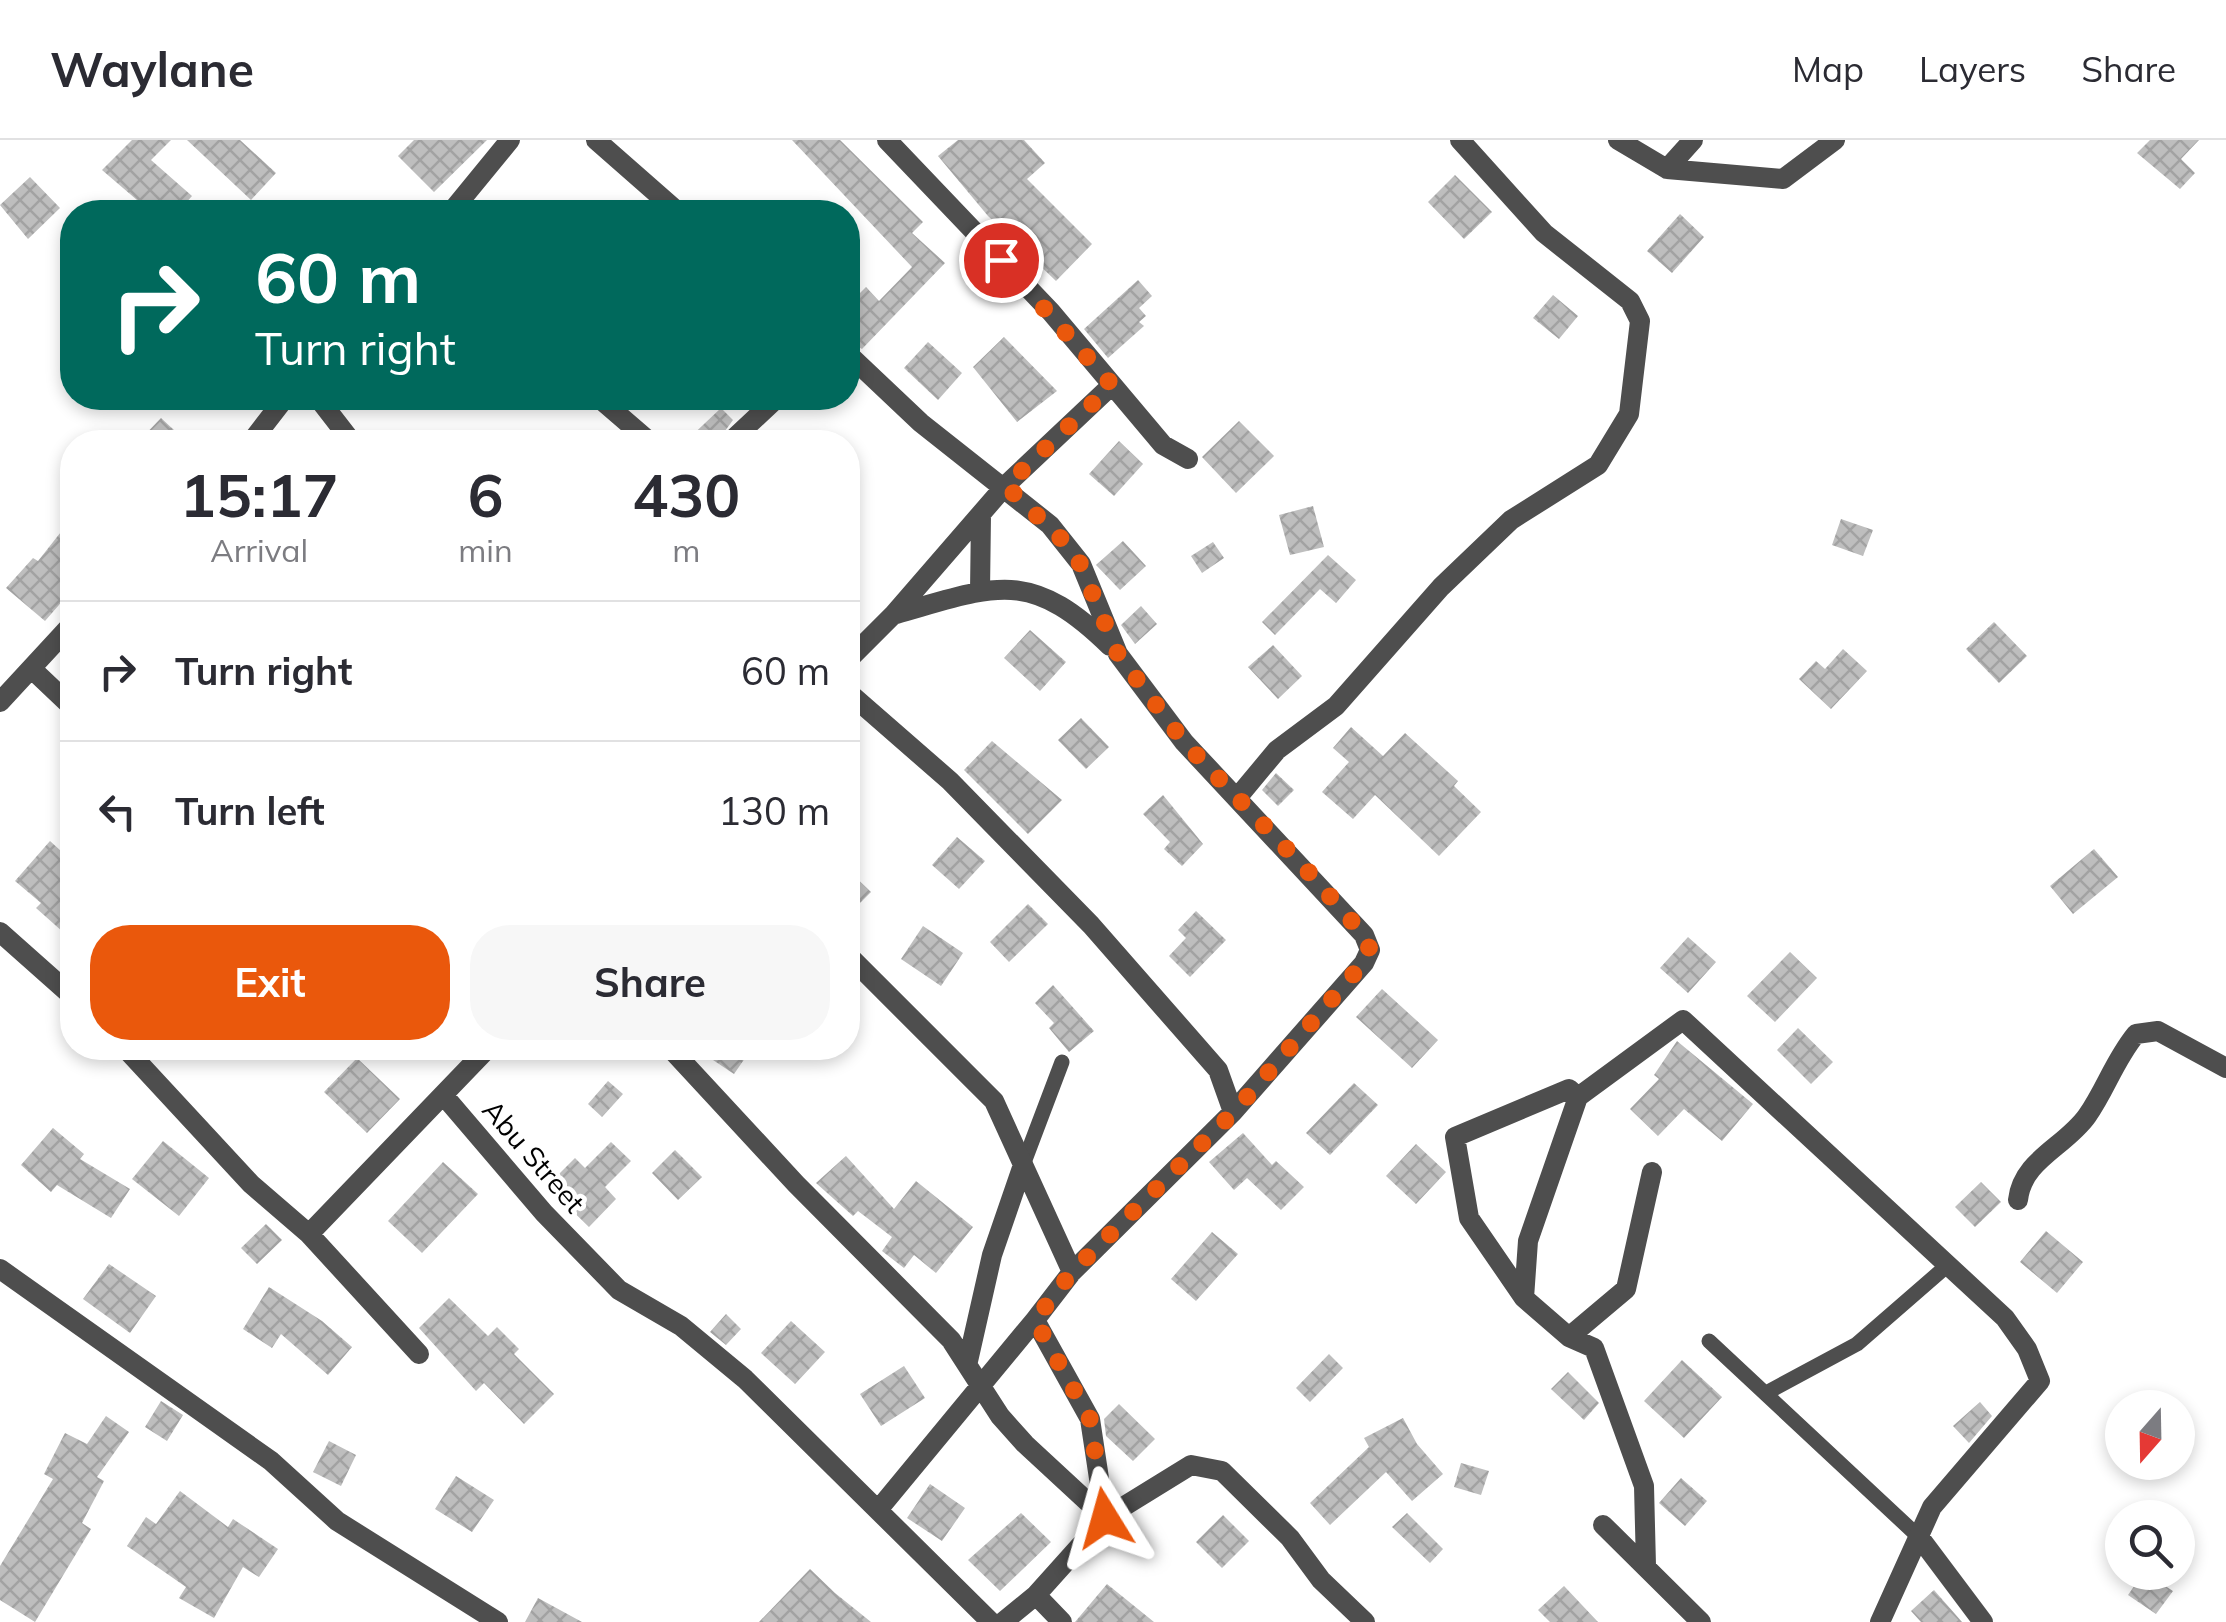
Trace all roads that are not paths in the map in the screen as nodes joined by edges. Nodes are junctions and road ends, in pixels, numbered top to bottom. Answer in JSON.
{"nodes":[{"id":1,"x":510,"y":140,"type":"edge"},
{"id":2,"x":596,"y":140,"type":"edge"},
{"id":3,"x":887,"y":140,"type":"edge"},
{"id":4,"x":1460,"y":140,"type":"edge"},
{"id":5,"x":1622,"y":140,"type":"edge"},
{"id":6,"x":1693,"y":140,"type":"edge"},
{"id":7,"x":1835,"y":140,"type":"edge"},
{"id":8,"x":1668,"y":169,"type":"junction"},
{"id":9,"x":461,"y":200,"type":"edge"},
{"id":10,"x":664,"y":200,"type":"edge"},
{"id":11,"x":860,"y":365,"type":"edge"},
{"id":12,"x":1112,"y":385,"type":"junction"},
{"id":13,"x":276,"y":410,"type":"edge"},
{"id":14,"x":327,"y":410,"type":"edge"},
{"id":15,"x":613,"y":410,"type":"edge"},
{"id":16,"x":764,"y":410,"type":"edge"},
{"id":17,"x":260,"y":430,"type":"edge"},
{"id":18,"x":343,"y":430,"type":"edge"},
{"id":19,"x":636,"y":430,"type":"edge"},
{"id":20,"x":743,"y":430,"type":"edge"},
{"id":21,"x":1188,"y":459,"type":"dead end"},
{"id":22,"x":1006,"y":486,"type":"junction"},
{"id":23,"x":981,"y":515,"type":"junction"},
{"id":24,"x":980,"y":590,"type":"junction"},
{"id":25,"x":894,"y":614,"type":"junction"},
{"id":26,"x":60,"y":638,"type":"edge"},
{"id":27,"x":860,"y":648,"type":"edge"},
{"id":28,"x":1118,"y":654,"type":"junction"},
{"id":29,"x":33,"y":670,"type":"junction"},
{"id":30,"x":60,"y":696,"type":"edge"},
{"id":31,"x":0,"y":702,"type":"edge"},
{"id":32,"x":860,"y":703,"type":"edge"},
{"id":33,"x":1238,"y":798,"type":"junction"},
{"id":34,"x":0,"y":932,"type":"edge"},
{"id":35,"x":860,"y":967,"type":"edge"},
{"id":36,"x":60,"y":985,"type":"edge"},
{"id":37,"x":137,"y":1060,"type":"edge"},
{"id":38,"x":477,"y":1060,"type":"edge"},
{"id":39,"x":681,"y":1060,"type":"edge"},
{"id":40,"x":1062,"y":1062,"type":"dead end"},
{"id":41,"x":2226,"y":1068,"type":"edge"},
{"id":42,"x":1578,"y":1096,"type":"junction"},
{"id":43,"x":445,"y":1097,"type":"junction"},
{"id":44,"x":1234,"y":1112,"type":"junction"},
{"id":45,"x":1023,"y":1165,"type":"junction"},
{"id":46,"x":1652,"y":1172,"type":"dead end"},
{"id":47,"x":2018,"y":1200,"type":"dead end"},
{"id":48,"x":310,"y":1234,"type":"junction"},
{"id":49,"x":1949,"y":1264,"type":"junction"},
{"id":50,"x":0,"y":1269,"type":"edge"},
{"id":51,"x":1072,"y":1272,"type":"junction"},
{"id":52,"x":1524,"y":1298,"type":"junction"},
{"id":53,"x":1035,"y":1320,"type":"junction"},
{"id":54,"x":1569,"y":1336,"type":"junction"},
{"id":55,"x":1708,"y":1341,"type":"dead end"},
{"id":56,"x":420,"y":1354,"type":"dead end"},
{"id":57,"x":968,"y":1361,"type":"junction"},
{"id":58,"x":978,"y":1385,"type":"junction"},
{"id":59,"x":1766,"y":1393,"type":"junction"},
{"id":60,"x":878,"y":1510,"type":"junction"},
{"id":61,"x":1105,"y":1518,"type":"junction"},
{"id":62,"x":1603,"y":1525,"type":"dead end"},
{"id":63,"x":1920,"y":1538,"type":"junction"},
{"id":64,"x":1646,"y":1566,"type":"junction"},
{"id":65,"x":1036,"y":1595,"type":"junction"},
{"id":66,"x":498,"y":1622,"type":"edge"},
{"id":67,"x":991,"y":1622,"type":"edge"},
{"id":68,"x":1003,"y":1622,"type":"edge"},
{"id":69,"x":1062,"y":1622,"type":"edge"},
{"id":70,"x":1365,"y":1622,"type":"edge"},
{"id":71,"x":1701,"y":1622,"type":"edge"},
{"id":72,"x":1880,"y":1622,"type":"edge"},
{"id":73,"x":1982,"y":1622,"type":"edge"}],
"edges":[{"from":1,"to":9,"type":"street"},
{"from":2,"to":10,"type":"street"},
{"from":3,"to":12,"type":"street"},
{"from":4,"to":33,"type":"street"},
{"from":5,"to":8,"type":"street"},
{"from":6,"to":8,"type":"street"},
{"from":7,"to":8,"type":"street"},
{"from":11,"to":22,"type":"street"},
{"from":12,"to":21,"type":"street"},
{"from":12,"to":22,"type":"street"},
{"from":13,"to":17,"type":"street"},
{"from":14,"to":18,"type":"street"},
{"from":15,"to":19,"type":"street"},
{"from":16,"to":20,"type":"street"},
{"from":22,"to":23,"type":"street"},
{"from":22,"to":28,"type":"street"},
{"from":23,"to":24,"type":"street"},
{"from":23,"to":25,"type":"street"},
{"from":24,"to":25,"type":"street"},
{"from":24,"to":28,"type":"street"},
{"from":25,"to":27,"type":"street"},
{"from":26,"to":29,"type":"street"},
{"from":28,"to":33,"type":"street"},
{"from":29,"to":30,"type":"street"},
{"from":29,"to":31,"type":"street"},
{"from":32,"to":44,"type":"street"},
{"from":33,"to":44,"type":"street"},
{"from":34,"to":36,"type":"street"},
{"from":35,"to":45,"type":"street"},
{"from":37,"to":48,"type":"street"},
{"from":38,"to":43,"type":"street"},
{"from":39,"to":57,"type":"street"},
{"from":40,"to":45,"type":"lane"},
{"from":41,"to":47,"type":"street"},
{"from":42,"to":49,"type":"street"},
{"from":42,"to":52,"type":"street"},
{"from":42,"to":52,"type":"street"},
{"from":43,"to":48,"type":"street","name":"Abu Street"},
{"from":43,"to":60,"type":"street","name":"Abu Street"},
{"from":44,"to":51,"type":"street"},
{"from":45,"to":51,"type":"street"},
{"from":45,"to":57,"type":"street"},
{"from":46,"to":54,"type":"street"},
{"from":48,"to":56,"type":"street"},
{"from":49,"to":59,"type":"lane"},
{"from":49,"to":63,"type":"street"},
{"from":50,"to":66,"type":"street"},
{"from":51,"to":53,"type":"street"},
{"from":52,"to":54,"type":"street"},
{"from":53,"to":58,"type":"street"},
{"from":53,"to":61,"type":"street"},
{"from":54,"to":64,"type":"street"},
{"from":55,"to":59,"type":"lane"},
{"from":57,"to":58,"type":"street"},
{"from":58,"to":60,"type":"street"},
{"from":58,"to":61,"type":"street"},
{"from":59,"to":63,"type":"lane"},
{"from":60,"to":67,"type":"street","name":"Abu Street"},
{"from":61,"to":65,"type":"street"},
{"from":61,"to":70,"type":"street"},
{"from":62,"to":64,"type":"street"},
{"from":63,"to":72,"type":"street"},
{"from":63,"to":73,"type":"street"},
{"from":64,"to":71,"type":"street"},
{"from":65,"to":68,"type":"street"},
{"from":65,"to":69,"type":"street"}]}
